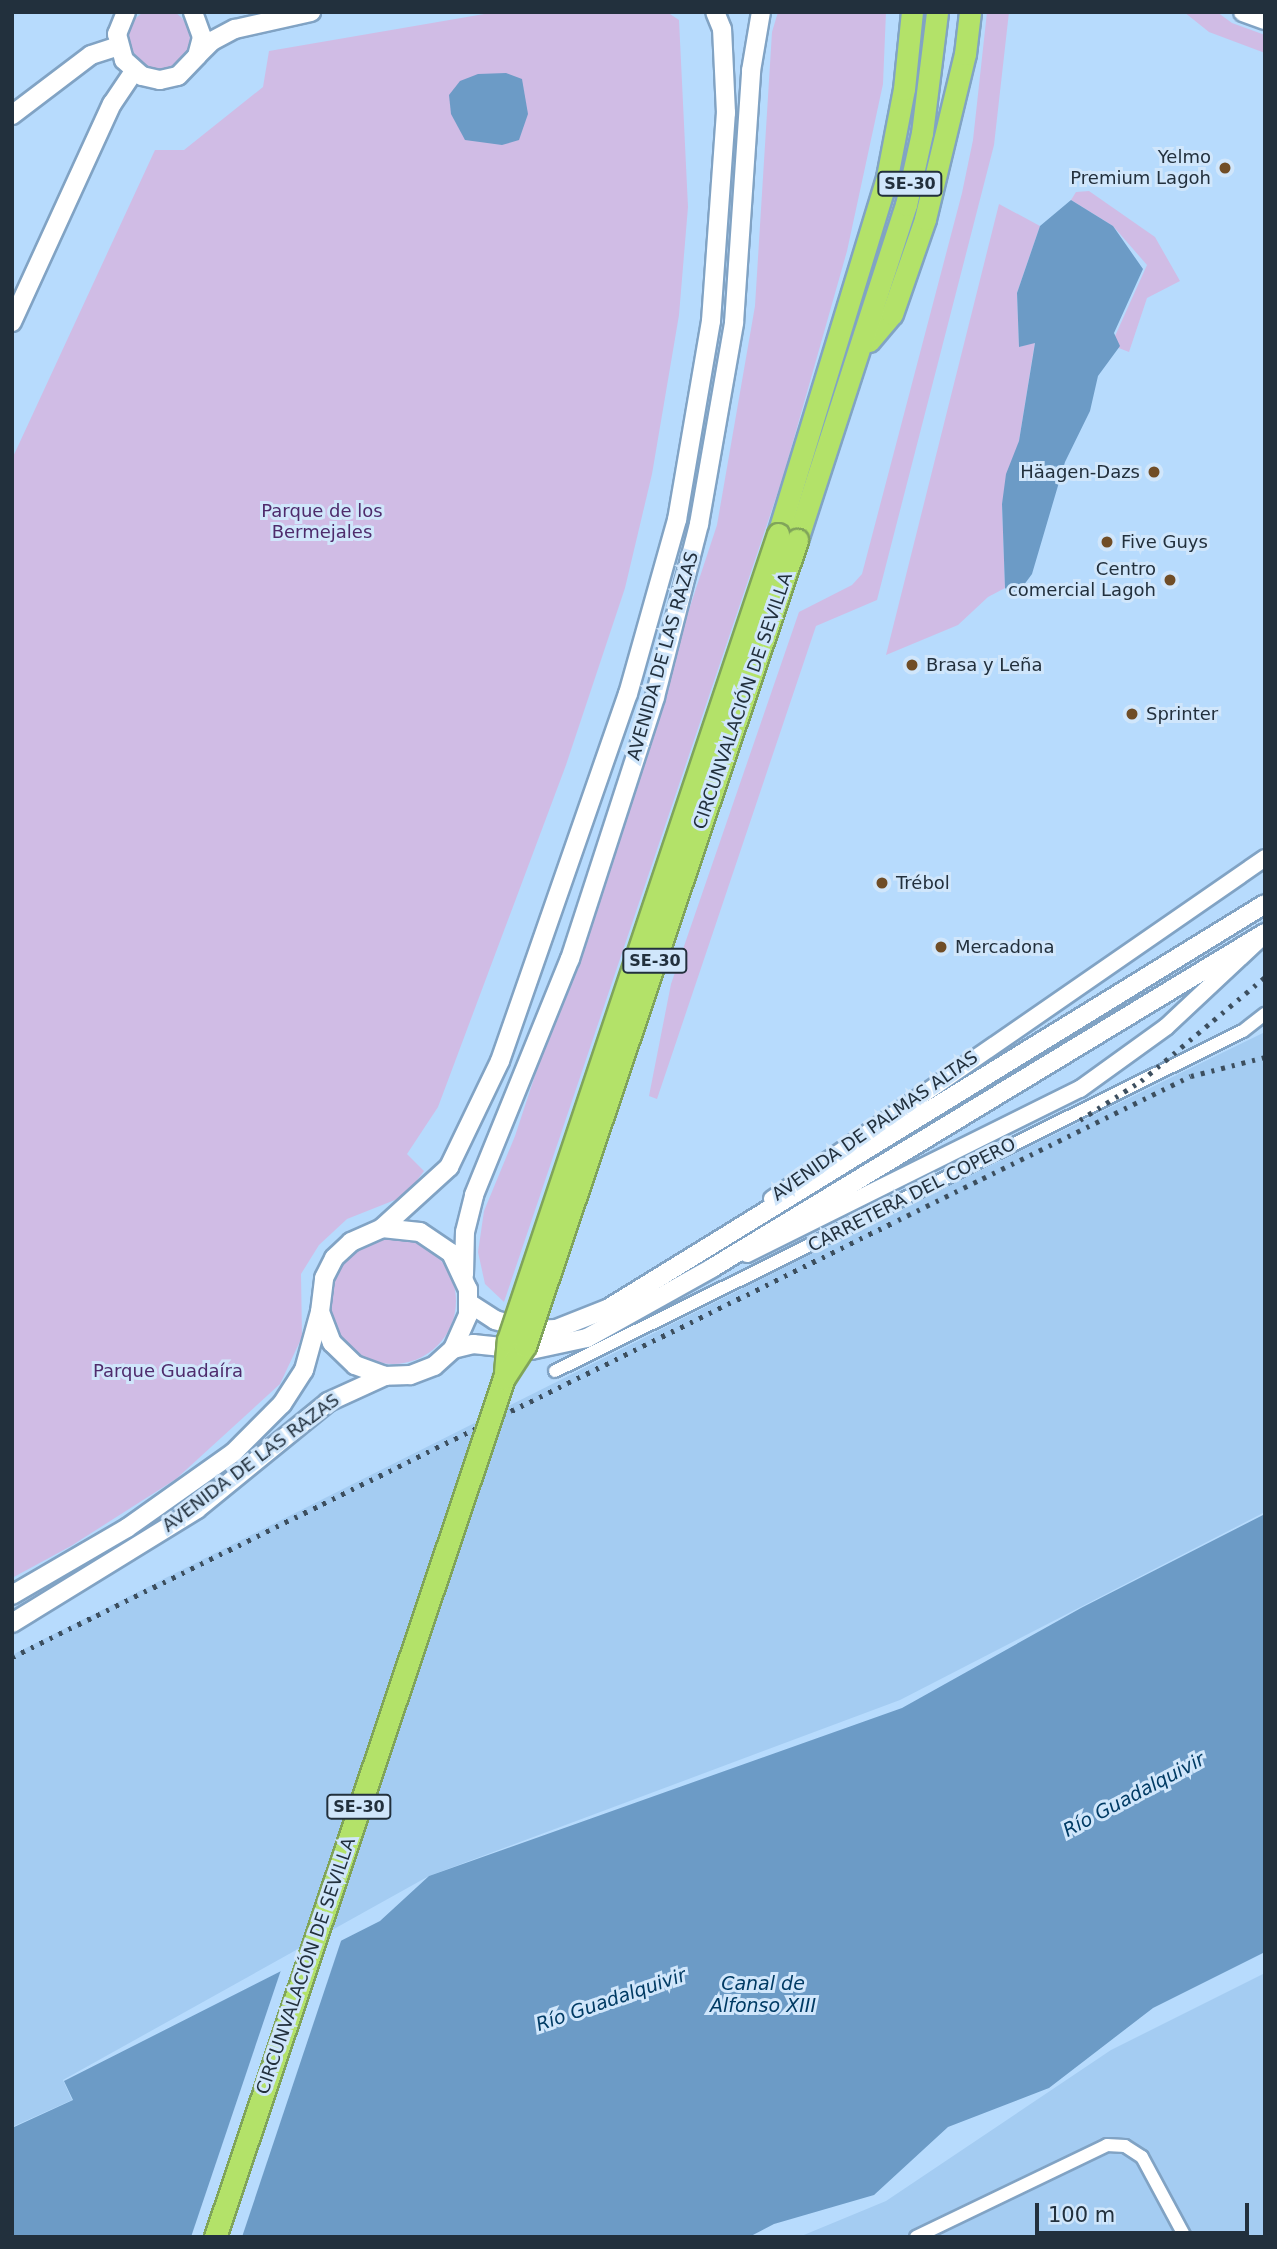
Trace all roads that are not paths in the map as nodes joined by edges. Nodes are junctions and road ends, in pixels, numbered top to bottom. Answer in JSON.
{"nodes":[{"id":1,"x":108,"y":12,"type":"edge"},
{"id":2,"x":193,"y":12,"type":"edge"},
{"id":3,"x":311,"y":12,"type":"edge"},
{"id":4,"x":715,"y":12,"type":"edge"},
{"id":5,"x":761,"y":12,"type":"edge"},
{"id":6,"x":912,"y":12,"type":"edge"},
{"id":7,"x":937,"y":12,"type":"edge"},
{"id":8,"x":960,"y":12,"type":"edge"},
{"id":9,"x":970,"y":12,"type":"edge"},
{"id":10,"x":1243,"y":12,"type":"edge"},
{"id":11,"x":1265,"y":20,"type":"edge"},
{"id":12,"x":121,"y":29,"type":"edge"},
{"id":13,"x":197,"y":56,"type":"junction"},
{"id":14,"x":134,"y":71,"type":"junction"},
{"id":15,"x":12,"y":115,"type":"edge"},
{"id":16,"x":943,"y":151,"type":"junction"},
{"id":17,"x":12,"y":322,"type":"edge"},
{"id":18,"x":861,"y":351,"type":"junction"},
{"id":19,"x":788,"y":537,"type":"junction"},
{"id":20,"x":1265,"y":858,"type":"edge"},
{"id":21,"x":1265,"y":904,"type":"edge"},
{"id":22,"x":1265,"y":933,"type":"edge"},
{"id":23,"x":1265,"y":1014,"type":"edge"},
{"id":24,"x":382,"y":1228,"type":"junction"},
{"id":25,"x":690,"y":1260,"type":"junction"},
{"id":26,"x":712,"y":1268,"type":"junction"},
{"id":27,"x":464,"y":1275,"type":"junction"},
{"id":28,"x":469,"y":1303,"type":"junction"},
{"id":29,"x":320,"y":1312,"type":"junction"},
{"id":30,"x":453,"y":1349,"type":"junction"},
{"id":31,"x":555,"y":1371,"type":"dead end"},
{"id":32,"x":385,"y":1376,"type":"junction"},
{"id":33,"x":12,"y":1595,"type":"edge"},
{"id":34,"x":12,"y":1623,"type":"edge"},
{"id":35,"x":215,"y":2237,"type":"edge"},
{"id":36,"x":916,"y":2237,"type":"edge"},
{"id":37,"x":1185,"y":2237,"type":"edge"}],
"edges":[{"from":1,"to":12,"type":"main road"},
{"from":2,"to":13,"type":"main road"},
{"from":3,"to":13,"type":"main road"},
{"from":4,"to":24,"type":"main road","name":"AVENIDA DE LAS RAZAS"},
{"from":5,"to":27,"type":"main road","name":"AVENIDA DE LAS RAZAS"},
{"from":6,"to":19,"type":"highway","name":"CIRCUNVALACIÓN DE SEVILLA","number":"SE-30"},
{"from":7,"to":18,"type":"highway","name":"CIRCUNVALACIÓN DE SEVILLA","number":"SE-30"},
{"from":8,"to":16,"type":"highway"},
{"from":9,"to":16,"type":"highway"},
{"from":10,"to":11,"type":"main road"},
{"from":12,"to":14,"type":"main road"},
{"from":12,"to":15,"type":"main road"},
{"from":13,"to":14,"type":"main road"},
{"from":14,"to":17,"type":"main road"},
{"from":16,"to":18,"type":"highway"},
{"from":18,"to":19,"type":"highway","name":"CIRCUNVALACIÓN DE SEVILLA","number":"SE-30"},
{"from":19,"to":35,"type":"highway","name":"CIRCUNVALACIÓN DE SEVILLA","number":"SE-30","bridge":true},
{"from":20,"to":25,"type":"street","name":"AVENIDA DE PALMAS ALTAS"},
{"from":21,"to":25,"type":"main road"},
{"from":22,"to":26,"type":"main road"},
{"from":22,"to":26,"type":"street"},
{"from":23,"to":31,"type":"street","name":"CARRETERA DEL COPERO"},
{"from":24,"to":27,"type":"main road"},
{"from":24,"to":29,"type":"main road"},
{"from":25,"to":28,"type":"main road","name":"AVENIDA DE PALMAS ALTAS"},
{"from":26,"to":30,"type":"main road"},
{"from":27,"to":28,"type":"main road"},
{"from":28,"to":30,"type":"main road"},
{"from":29,"to":32,"type":"main road"},
{"from":29,"to":33,"type":"main road","name":"AVENIDA DE LAS RAZAS"},
{"from":30,"to":32,"type":"main road"},
{"from":32,"to":34,"type":"main road","name":"AVENIDA DE LAS RAZAS"},
{"from":36,"to":37,"type":"street"}]}
